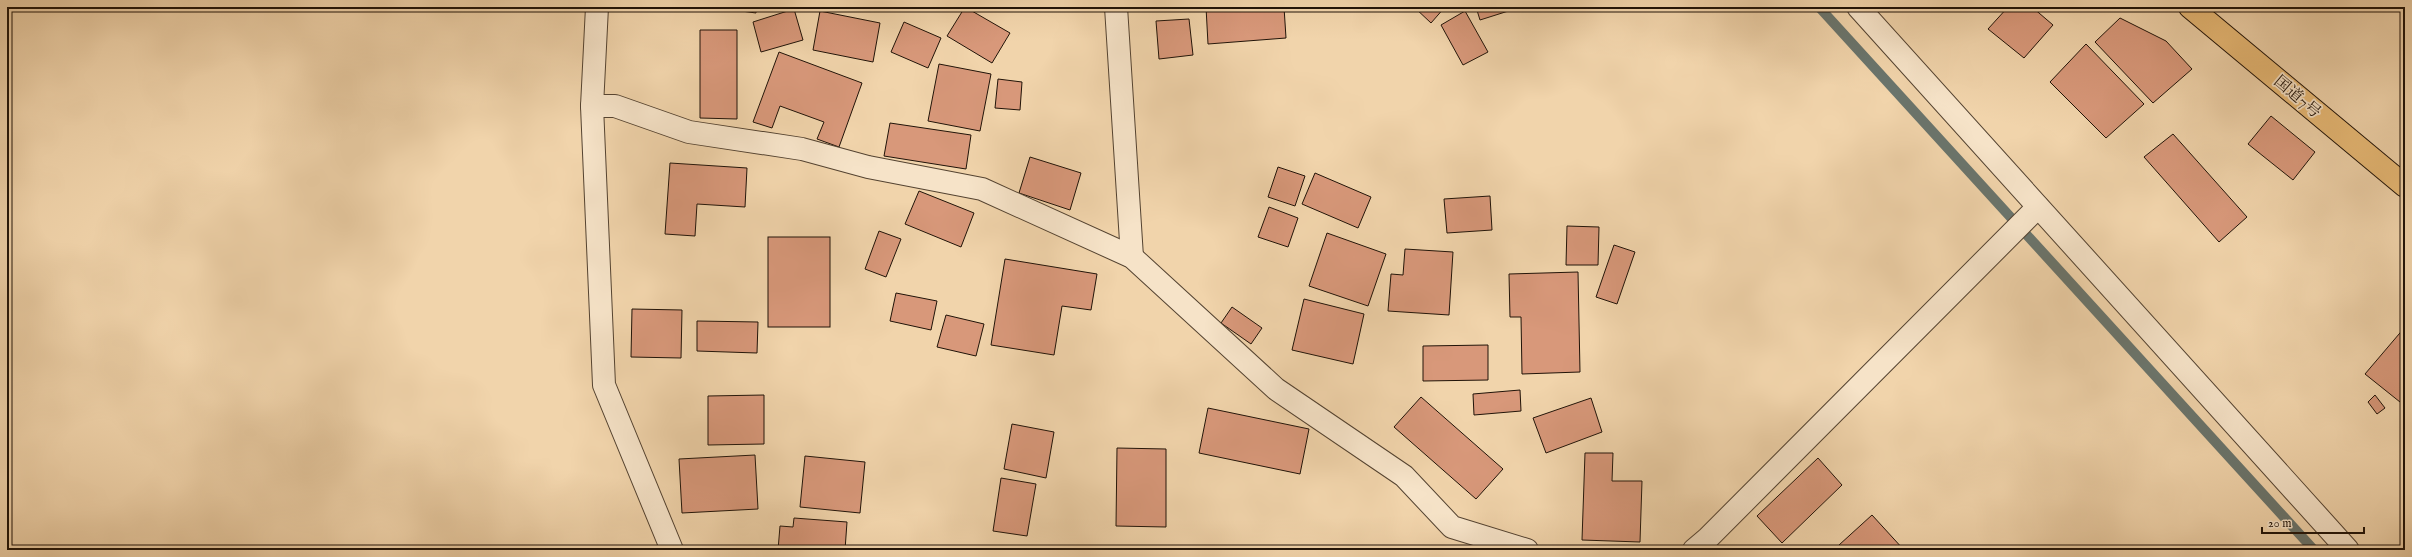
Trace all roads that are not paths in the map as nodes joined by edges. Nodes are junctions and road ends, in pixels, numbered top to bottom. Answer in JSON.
{"nodes":[{"id":1,"x":597,"y":7,"type":"edge"},
{"id":2,"x":1116,"y":7,"type":"edge"},
{"id":3,"x":1858,"y":7,"type":"edge"},
{"id":4,"x":2190,"y":7,"type":"edge"},
{"id":5,"x":592,"y":106,"type":"junction"},
{"id":6,"x":2405,"y":186,"type":"edge"},
{"id":7,"x":2038,"y":207,"type":"junction"},
{"id":8,"x":1132,"y":257,"type":"junction"},
{"id":9,"x":672,"y":550,"type":"edge"},
{"id":10,"x":1527,"y":550,"type":"edge"},
{"id":11,"x":1694,"y":550,"type":"edge"},
{"id":12,"x":2348,"y":550,"type":"edge"}],
"edges":[{"from":1,"to":5,"type":"street"},
{"from":2,"to":8,"type":"street"},
{"from":3,"to":7,"type":"street"},
{"from":4,"to":6,"type":"highway","name":"国道7号"},
{"from":5,"to":8,"type":"street"},
{"from":5,"to":9,"type":"street"},
{"from":7,"to":11,"type":"street"},
{"from":7,"to":12,"type":"street"},
{"from":8,"to":10,"type":"street"}]}
